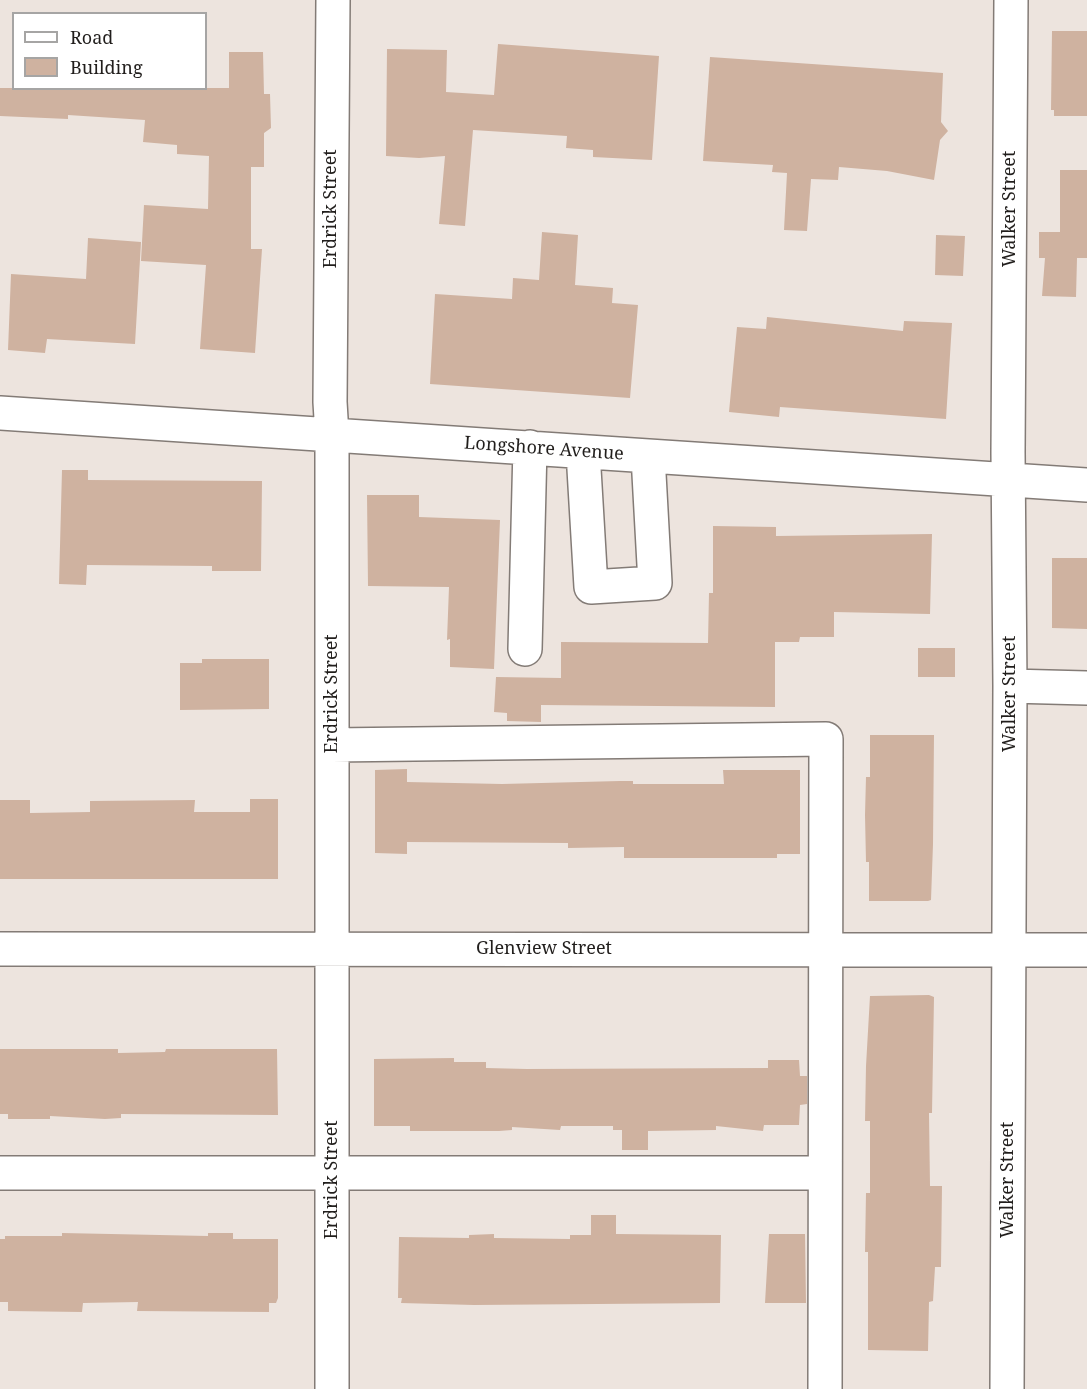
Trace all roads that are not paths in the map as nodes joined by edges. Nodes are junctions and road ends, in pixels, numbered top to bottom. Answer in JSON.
{"nodes":[{"id":1,"x":333,"y":0,"type":"edge"},
{"id":2,"x":1011,"y":0,"type":"edge"},
{"id":3,"x":0,"y":413,"type":"edge"},
{"id":4,"x":332,"y":435,"type":"junction"},
{"id":5,"x":530,"y":447,"type":"junction"},
{"id":6,"x":584,"y":452,"type":"junction"},
{"id":7,"x":648,"y":456,"type":"junction"},
{"id":8,"x":1010,"y":480,"type":"junction"},
{"id":9,"x":1087,"y":485,"type":"edge"},
{"id":10,"x":525,"y":649,"type":"dead end"},
{"id":11,"x":1010,"y":686,"type":"junction"},
{"id":12,"x":1087,"y":688,"type":"edge"},
{"id":13,"x":332,"y":744,"type":"junction"},
{"id":14,"x":0,"y":949,"type":"edge"},
{"id":15,"x":332,"y":949,"type":"junction"},
{"id":16,"x":824,"y":950,"type":"junction"},
{"id":17,"x":1009,"y":950,"type":"junction"},
{"id":18,"x":1087,"y":950,"type":"edge"},
{"id":19,"x":0,"y":1173,"type":"edge"},
{"id":20,"x":824,"y":1173,"type":"junction"},
{"id":21,"x":332,"y":1174,"type":"junction"},
{"id":22,"x":332,"y":1389,"type":"edge"},
{"id":23,"x":825,"y":1389,"type":"edge"},
{"id":24,"x":1007,"y":1389,"type":"edge"}],
"edges":[{"from":1,"to":4,"type":"street","name":"Erdrick Street"},
{"from":2,"to":8,"type":"street","name":"Walker Street"},
{"from":3,"to":4,"type":"street","name":"Longshore Avenue"},
{"from":4,"to":5,"type":"street","name":"Longshore Avenue"},
{"from":4,"to":13,"type":"street","name":"Erdrick Street"},
{"from":5,"to":6,"type":"street","name":"Longshore Avenue"},
{"from":5,"to":10,"type":"street"},
{"from":6,"to":7,"type":"street","name":"Longshore Avenue"},
{"from":6,"to":7,"type":"street"},
{"from":7,"to":8,"type":"street","name":"Longshore Avenue"},
{"from":8,"to":9,"type":"street","name":"Longshore Avenue"},
{"from":8,"to":11,"type":"street","name":"Walker Street"},
{"from":11,"to":12,"type":"street"},
{"from":11,"to":17,"type":"street","name":"Walker Street"},
{"from":13,"to":15,"type":"street","name":"Erdrick Street"},
{"from":13,"to":16,"type":"street"},
{"from":14,"to":15,"type":"street","name":"Glenview Street"},
{"from":15,"to":16,"type":"street","name":"Glenview Street"},
{"from":15,"to":21,"type":"street","name":"Erdrick Street"},
{"from":16,"to":17,"type":"street","name":"Glenview Street"},
{"from":16,"to":20,"type":"street"},
{"from":17,"to":18,"type":"street","name":"Glenview Street"},
{"from":17,"to":24,"type":"street","name":"Walker Street"},
{"from":19,"to":21,"type":"street"},
{"from":20,"to":21,"type":"street"},
{"from":20,"to":23,"type":"street"},
{"from":21,"to":22,"type":"street","name":"Erdrick Street"}]}
